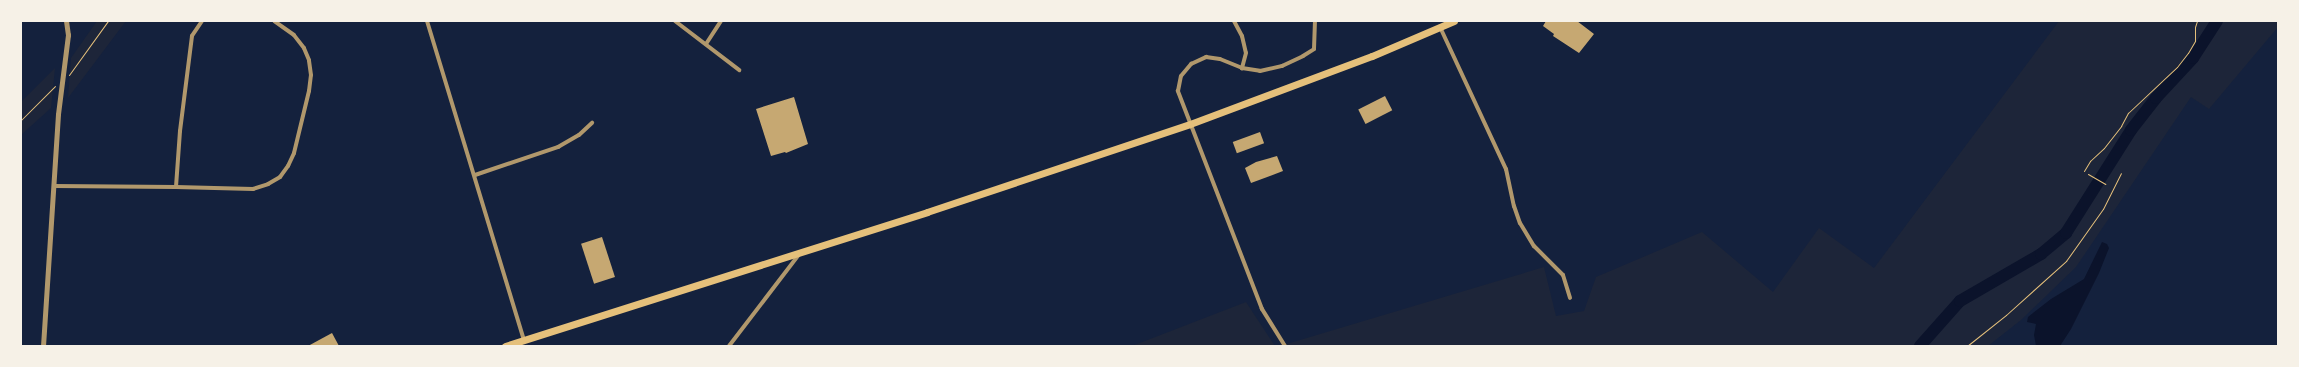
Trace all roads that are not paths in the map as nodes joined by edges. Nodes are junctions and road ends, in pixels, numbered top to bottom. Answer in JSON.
{"nodes":[{"id":1,"x":66,"y":21,"type":"edge"},
{"id":2,"x":202,"y":21,"type":"edge"},
{"id":3,"x":274,"y":21,"type":"edge"},
{"id":4,"x":427,"y":21,"type":"edge"},
{"id":5,"x":675,"y":21,"type":"edge"},
{"id":6,"x":721,"y":21,"type":"edge"},
{"id":7,"x":1234,"y":21,"type":"edge"},
{"id":8,"x":1315,"y":21,"type":"edge"},
{"id":9,"x":1454,"y":21,"type":"edge"},
{"id":10,"x":1440,"y":27,"type":"junction"},
{"id":11,"x":706,"y":44,"type":"junction"},
{"id":12,"x":1242,"y":68,"type":"junction"},
{"id":13,"x":739,"y":70,"type":"dead end"},
{"id":14,"x":592,"y":123,"type":"dead end"},
{"id":15,"x":1190,"y":124,"type":"junction"},
{"id":16,"x":475,"y":175,"type":"junction"},
{"id":17,"x":54,"y":186,"type":"junction"},
{"id":18,"x":176,"y":186,"type":"junction"},
{"id":19,"x":800,"y":252,"type":"junction"},
{"id":20,"x":1570,"y":298,"type":"dead end"},
{"id":21,"x":524,"y":340,"type":"junction"},
{"id":22,"x":42,"y":346,"type":"edge"},
{"id":23,"x":505,"y":346,"type":"edge"},
{"id":24,"x":729,"y":346,"type":"edge"},
{"id":25,"x":1285,"y":346,"type":"edge"}],
"edges":[{"from":1,"to":17,"type":"street"},
{"from":2,"to":18,"type":"street"},
{"from":3,"to":18,"type":"street"},
{"from":4,"to":16,"type":"street"},
{"from":5,"to":11,"type":"street"},
{"from":6,"to":11,"type":"street"},
{"from":7,"to":12,"type":"street"},
{"from":8,"to":12,"type":"street"},
{"from":9,"to":10,"type":"main road"},
{"from":10,"to":15,"type":"main road"},
{"from":10,"to":20,"type":"street"},
{"from":11,"to":13,"type":"street"},
{"from":12,"to":15,"type":"street"},
{"from":14,"to":16,"type":"street"},
{"from":15,"to":19,"type":"main road"},
{"from":15,"to":25,"type":"street"},
{"from":16,"to":21,"type":"street"},
{"from":17,"to":18,"type":"street"},
{"from":17,"to":22,"type":"street"},
{"from":19,"to":21,"type":"main road"},
{"from":19,"to":24,"type":"street"},
{"from":21,"to":23,"type":"main road"}]}
